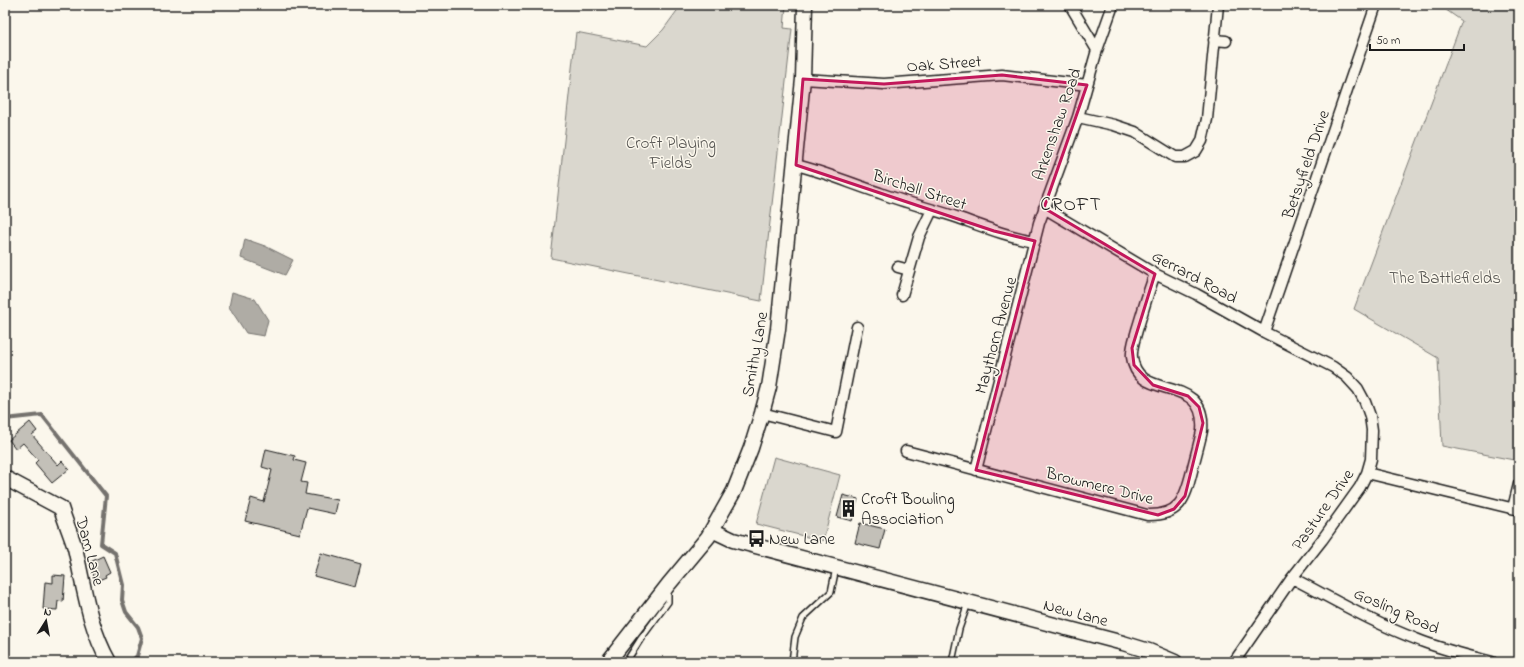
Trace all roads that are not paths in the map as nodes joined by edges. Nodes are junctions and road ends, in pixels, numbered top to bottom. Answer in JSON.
{"nodes":[{"id":1,"x":805,"y":5,"type":"edge"},
{"id":2,"x":1070,"y":5,"type":"edge"},
{"id":3,"x":1113,"y":5,"type":"edge"},
{"id":4,"x":1218,"y":5,"type":"edge"},
{"id":5,"x":1376,"y":5,"type":"edge"},
{"id":6,"x":1214,"y":40,"type":"junction"},
{"id":7,"x":1226,"y":41,"type":"dead end"},
{"id":8,"x":1098,"y":50,"type":"junction"},
{"id":9,"x":803,"y":79,"type":"junction"},
{"id":10,"x":1087,"y":85,"type":"junction"},
{"id":11,"x":1078,"y":117,"type":"junction"},
{"id":12,"x":796,"y":165,"type":"junction"},
{"id":13,"x":1044,"y":208,"type":"junction"},
{"id":14,"x":932,"y":210,"type":"junction"},
{"id":15,"x":1035,"y":241,"type":"junction"},
{"id":16,"x":898,"y":267,"type":"dead end"},
{"id":17,"x":909,"y":270,"type":"junction"},
{"id":18,"x":1155,"y":274,"type":"junction"},
{"id":19,"x":902,"y":295,"type":"dead end"},
{"id":20,"x":857,"y":327,"type":"dead end"},
{"id":21,"x":1264,"y":332,"type":"junction"},
{"id":22,"x":1333,"y":367,"type":"joint"},
{"id":23,"x":762,"y":414,"type":"junction"},
{"id":24,"x":906,"y":451,"type":"dead end"},
{"id":25,"x":976,"y":470,"type":"junction"},
{"id":26,"x":1367,"y":473,"type":"junction"},
{"id":27,"x":5,"y":478,"type":"edge"},
{"id":28,"x":1519,"y":484,"type":"edge"},
{"id":29,"x":1516,"y":509,"type":"edge"},
{"id":30,"x":712,"y":530,"type":"junction"},
{"id":31,"x":837,"y":567,"type":"junction"},
{"id":32,"x":1292,"y":578,"type":"junction"},
{"id":33,"x":668,"y":585,"type":"junction"},
{"id":34,"x":968,"y":602,"type":"junction"},
{"id":35,"x":109,"y":662,"type":"edge"},
{"id":36,"x":608,"y":662,"type":"edge"},
{"id":37,"x":626,"y":662,"type":"edge"},
{"id":38,"x":792,"y":662,"type":"edge"},
{"id":39,"x":952,"y":662,"type":"edge"},
{"id":40,"x":1175,"y":662,"type":"edge"},
{"id":41,"x":1234,"y":662,"type":"edge"},
{"id":42,"x":1492,"y":662,"type":"edge"}],
"edges":[{"from":1,"to":9,"type":"street","name":"Smithy Lane"},
{"from":2,"to":8,"type":"street","name":"Arkenshaw Road"},
{"from":3,"to":8,"type":"street","name":"Arkenshaw Road"},
{"from":4,"to":6,"type":"street"},
{"from":5,"to":21,"type":"street","name":"Betsyfield Drive"},
{"from":6,"to":7,"type":"street"},
{"from":6,"to":11,"type":"street"},
{"from":8,"to":10,"type":"street","name":"Arkenshaw Road"},
{"from":9,"to":10,"type":"street","name":"Oak Street"},
{"from":9,"to":12,"type":"street","name":"Smithy Lane"},
{"from":10,"to":11,"type":"street","name":"Arkenshaw Road"},
{"from":11,"to":13,"type":"street","name":"Arkenshaw Road"},
{"from":12,"to":14,"type":"street","name":"Birchall Street"},
{"from":12,"to":23,"type":"street","name":"Smithy Lane"},
{"from":13,"to":15,"type":"street","name":"Maythorn Avenue"},
{"from":13,"to":18,"type":"street","name":"Gerrard Road"},
{"from":14,"to":15,"type":"street","name":"Birchall Street"},
{"from":14,"to":17,"type":"street"},
{"from":15,"to":25,"type":"street","name":"Maythorn Avenue"},
{"from":16,"to":17,"type":"street"},
{"from":17,"to":19,"type":"street"},
{"from":18,"to":21,"type":"street","name":"Gerrard Road"},
{"from":18,"to":25,"type":"street","name":"Browmere Drive"},
{"from":20,"to":23,"type":"street"},
{"from":21,"to":22,"type":"street","name":"Gerrard Road"},
{"from":22,"to":26,"type":"street","name":"Pasture Drive"},
{"from":23,"to":30,"type":"street","name":"Smithy Lane"},
{"from":24,"to":25,"type":"street","name":"Browmere Drive"},
{"from":26,"to":29,"type":"street"},
{"from":26,"to":32,"type":"street","name":"Pasture Drive"},
{"from":27,"to":35,"type":"street","name":"Dam Lane"},
{"from":28,"to":29,"type":"street"},
{"from":30,"to":31,"type":"street","name":"New Lane"},
{"from":30,"to":33,"type":"street","name":"Smithy Lane"},
{"from":31,"to":34,"type":"street","name":"New Lane"},
{"from":31,"to":38,"type":"lane"},
{"from":32,"to":41,"type":"street","name":"Pasture Drive"},
{"from":32,"to":42,"type":"street","name":"Gosling Road"},
{"from":33,"to":36,"type":"street","name":"Smithy Lane"},
{"from":33,"to":37,"type":"lane"},
{"from":34,"to":39,"type":"lane"},
{"from":34,"to":40,"type":"street","name":"New Lane"}]}
